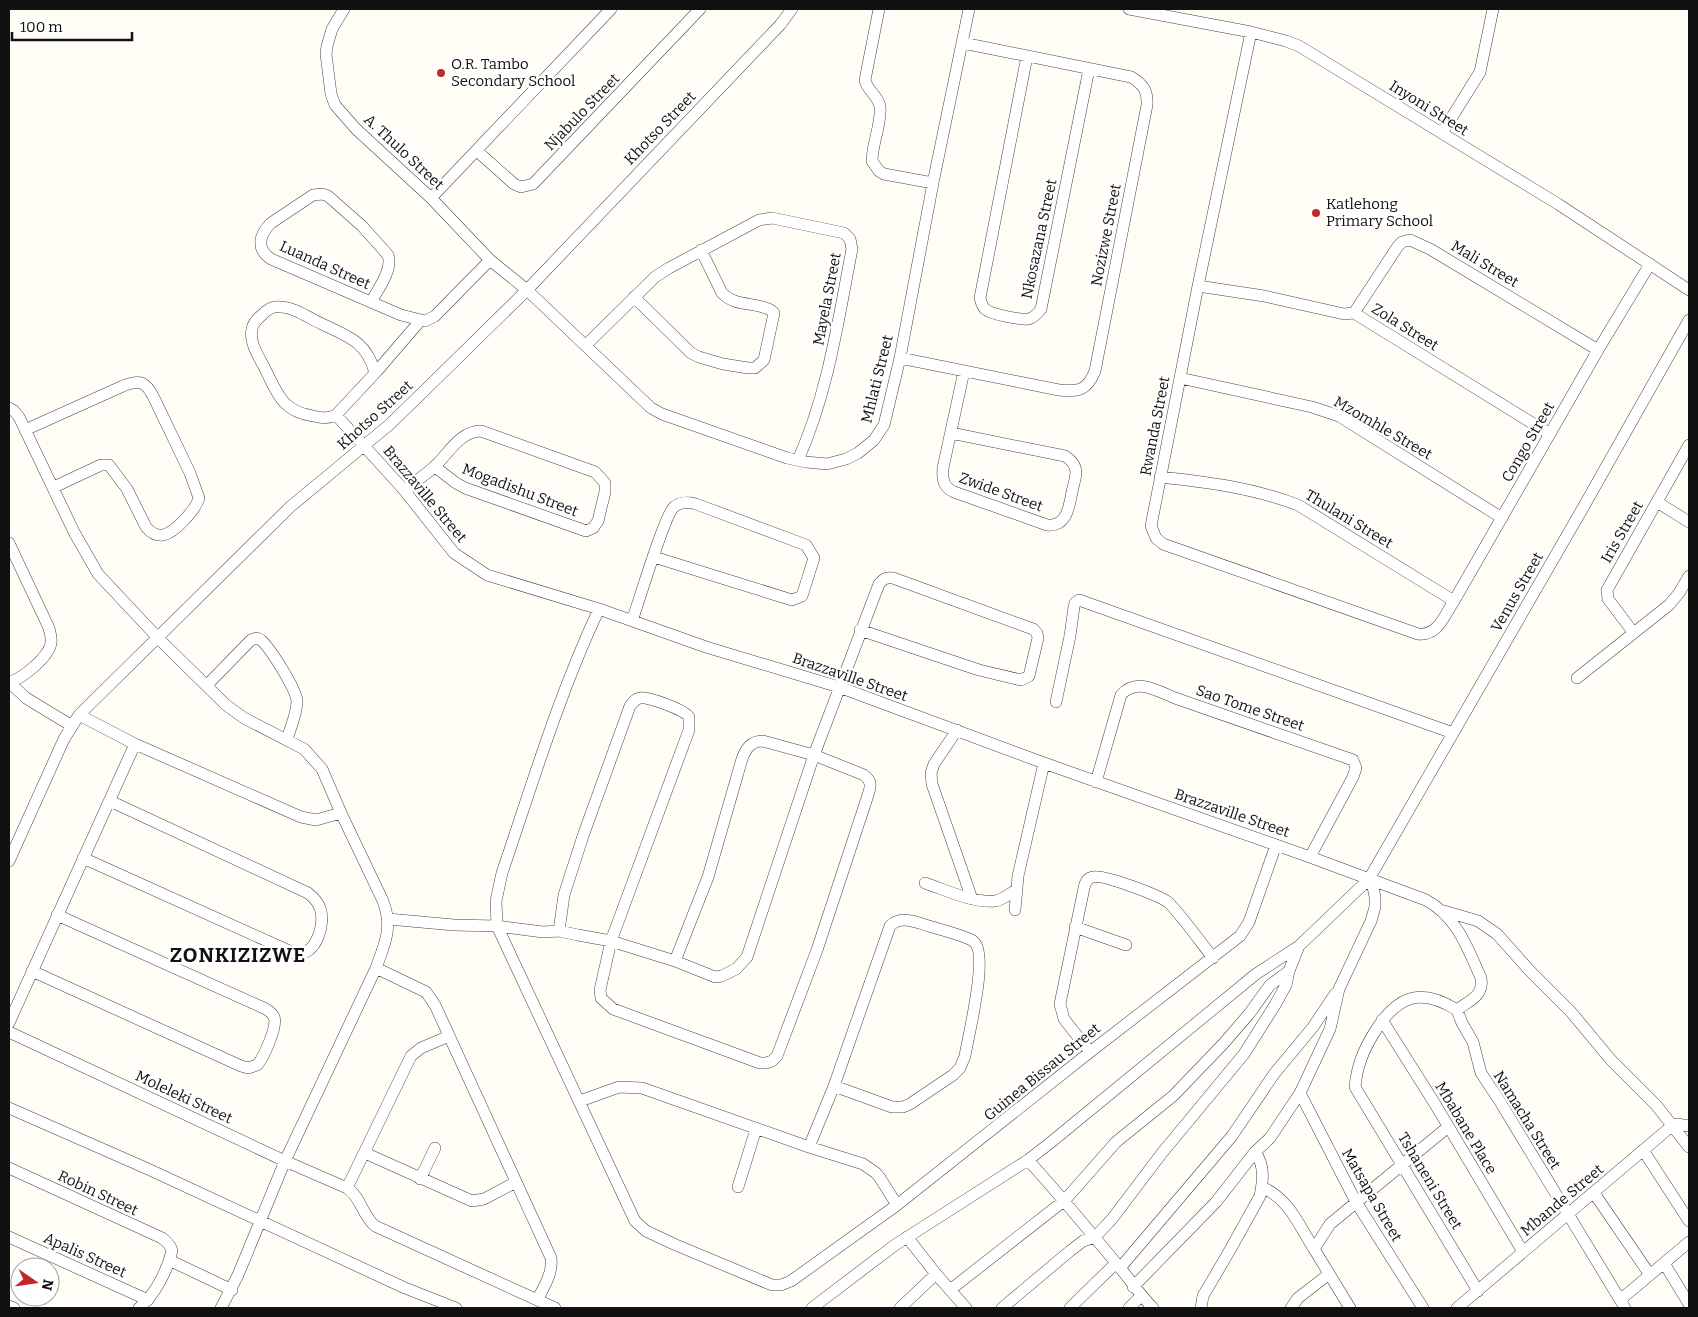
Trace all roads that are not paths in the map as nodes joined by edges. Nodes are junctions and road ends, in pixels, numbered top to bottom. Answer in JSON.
{"nodes":[{"id":1,"x":344,"y":9,"type":"edge"},
{"id":2,"x":611,"y":9,"type":"edge"},
{"id":3,"x":700,"y":9,"type":"edge"},
{"id":4,"x":792,"y":9,"type":"edge"},
{"id":5,"x":879,"y":9,"type":"edge"},
{"id":6,"x":969,"y":9,"type":"edge"},
{"id":7,"x":1129,"y":9,"type":"edge"},
{"id":8,"x":1494,"y":9,"type":"edge"},
{"id":9,"x":1169,"y":12,"type":"edge"},
{"id":10,"x":1251,"y":32,"type":"junction"},
{"id":11,"x":963,"y":43,"type":"junction"},
{"id":12,"x":1027,"y":56,"type":"junction"},
{"id":13,"x":1089,"y":69,"type":"junction"},
{"id":14,"x":1442,"y":133,"type":"junction"},
{"id":15,"x":477,"y":151,"type":"junction"},
{"id":16,"x":933,"y":183,"type":"junction"},
{"id":17,"x":431,"y":198,"type":"junction"},
{"id":18,"x":701,"y":250,"type":"junction"},
{"id":19,"x":490,"y":260,"type":"junction"},
{"id":20,"x":1650,"y":264,"type":"junction"},
{"id":21,"x":1198,"y":286,"type":"junction"},
{"id":22,"x":526,"y":290,"type":"junction"},
{"id":23,"x":1689,"y":290,"type":"edge"},
{"id":24,"x":634,"y":298,"type":"junction"},
{"id":25,"x":371,"y":302,"type":"junction"},
{"id":26,"x":1354,"y":313,"type":"junction"},
{"id":27,"x":1689,"y":320,"type":"edge"},
{"id":28,"x":420,"y":321,"type":"junction"},
{"id":29,"x":586,"y":345,"type":"junction"},
{"id":30,"x":1598,"y":350,"type":"junction"},
{"id":31,"x":900,"y":358,"type":"junction"},
{"id":32,"x":964,"y":370,"type":"junction"},
{"id":33,"x":375,"y":373,"type":"junction"},
{"id":34,"x":1180,"y":378,"type":"junction"},
{"id":35,"x":9,"y":408,"type":"edge"},
{"id":36,"x":336,"y":415,"type":"junction"},
{"id":37,"x":25,"y":430,"type":"junction"},
{"id":38,"x":951,"y":433,"type":"junction"},
{"id":39,"x":1550,"y":434,"type":"junction"},
{"id":40,"x":1689,"y":445,"type":"edge"},
{"id":41,"x":364,"y":446,"type":"junction"},
{"id":42,"x":798,"y":460,"type":"junction"},
{"id":43,"x":435,"y":466,"type":"junction"},
{"id":44,"x":1160,"y":477,"type":"junction"},
{"id":45,"x":54,"y":487,"type":"junction"},
{"id":46,"x":404,"y":490,"type":"junction"},
{"id":47,"x":1657,"y":502,"type":"junction"},
{"id":48,"x":1502,"y":518,"type":"junction"},
{"id":49,"x":1689,"y":522,"type":"edge"},
{"id":50,"x":9,"y":543,"type":"edge"},
{"id":51,"x":654,"y":557,"type":"junction"},
{"id":52,"x":1689,"y":576,"type":"edge"},
{"id":53,"x":1454,"y":601,"type":"junction"},
{"id":54,"x":599,"y":609,"type":"junction"},
{"id":55,"x":632,"y":621,"type":"junction"},
{"id":56,"x":860,"y":630,"type":"junction"},
{"id":57,"x":1633,"y":632,"type":"junction"},
{"id":58,"x":1431,"y":633,"type":"joint"},
{"id":59,"x":159,"y":639,"type":"junction"},
{"id":60,"x":1577,"y":678,"type":"dead end"},
{"id":61,"x":9,"y":682,"type":"edge"},
{"id":62,"x":207,"y":685,"type":"junction"},
{"id":63,"x":839,"y":687,"type":"junction"},
{"id":64,"x":1056,"y":702,"type":"dead end"},
{"id":65,"x":79,"y":715,"type":"junction"},
{"id":66,"x":72,"y":726,"type":"junction"},
{"id":67,"x":957,"y":730,"type":"junction"},
{"id":68,"x":1453,"y":733,"type":"junction"},
{"id":69,"x":287,"y":740,"type":"junction"},
{"id":70,"x":135,"y":744,"type":"junction"},
{"id":71,"x":814,"y":755,"type":"junction"},
{"id":72,"x":1044,"y":763,"type":"junction"},
{"id":73,"x":1096,"y":782,"type":"junction"},
{"id":74,"x":110,"y":801,"type":"junction"},
{"id":75,"x":341,"y":813,"type":"junction"},
{"id":76,"x":1276,"y":845,"type":"junction"},
{"id":77,"x":1310,"y":857,"type":"junction"},
{"id":78,"x":83,"y":858,"type":"junction"},
{"id":79,"x":9,"y":861,"type":"edge"},
{"id":80,"x":1369,"y":879,"type":"junction"},
{"id":81,"x":924,"y":882,"type":"dead end"},
{"id":82,"x":1016,"y":890,"type":"junction"},
{"id":83,"x":972,"y":899,"type":"junction"},
{"id":84,"x":1015,"y":910,"type":"dead end"},
{"id":85,"x":1443,"y":911,"type":"junction"},
{"id":86,"x":57,"y":915,"type":"junction"},
{"id":87,"x":388,"y":920,"type":"junction"},
{"id":88,"x":497,"y":926,"type":"junction"},
{"id":89,"x":1075,"y":927,"type":"junction"},
{"id":90,"x":559,"y":931,"type":"junction"},
{"id":91,"x":611,"y":942,"type":"junction"},
{"id":92,"x":1126,"y":945,"type":"dead end"},
{"id":93,"x":1299,"y":946,"type":"junction"},
{"id":94,"x":1213,"y":958,"type":"junction"},
{"id":95,"x":675,"y":961,"type":"junction"},
{"id":96,"x":376,"y":968,"type":"junction"},
{"id":97,"x":32,"y":971,"type":"junction"},
{"id":98,"x":1289,"y":971,"type":"junction"},
{"id":99,"x":1339,"y":989,"type":"junction"},
{"id":100,"x":1457,"y":1010,"type":"junction"},
{"id":101,"x":1382,"y":1020,"type":"junction"},
{"id":102,"x":9,"y":1023,"type":"edge"},
{"id":103,"x":9,"y":1032,"type":"edge"},
{"id":104,"x":449,"y":1036,"type":"junction"},
{"id":105,"x":1090,"y":1052,"type":"junction"},
{"id":106,"x":834,"y":1086,"type":"junction"},
{"id":107,"x":1300,"y":1093,"type":"junction"},
{"id":108,"x":580,"y":1101,"type":"junction"},
{"id":109,"x":9,"y":1108,"type":"edge"},
{"id":110,"x":1674,"y":1126,"type":"junction"},
{"id":111,"x":1689,"y":1126,"type":"edge"},
{"id":112,"x":1448,"y":1127,"type":"junction"},
{"id":113,"x":756,"y":1129,"type":"junction"},
{"id":114,"x":809,"y":1147,"type":"junction"},
{"id":115,"x":1689,"y":1147,"type":"edge"},
{"id":116,"x":434,"y":1148,"type":"dead end"},
{"id":117,"x":1644,"y":1150,"type":"junction"},
{"id":118,"x":1255,"y":1152,"type":"junction"},
{"id":119,"x":365,"y":1153,"type":"junction"},
{"id":120,"x":1028,"y":1160,"type":"junction"},
{"id":121,"x":285,"y":1161,"type":"junction"},
{"id":122,"x":1402,"y":1164,"type":"junction"},
{"id":123,"x":9,"y":1168,"type":"edge"},
{"id":124,"x":420,"y":1179,"type":"junction"},
{"id":125,"x":516,"y":1182,"type":"junction"},
{"id":126,"x":738,"y":1187,"type":"dead end"},
{"id":127,"x":1262,"y":1187,"type":"junction"},
{"id":128,"x":347,"y":1188,"type":"junction"},
{"id":129,"x":1594,"y":1193,"type":"junction"},
{"id":130,"x":1064,"y":1200,"type":"junction"},
{"id":131,"x":1356,"y":1202,"type":"junction"},
{"id":132,"x":897,"y":1205,"type":"junction"},
{"id":133,"x":1569,"y":1215,"type":"junction"},
{"id":134,"x":260,"y":1220,"type":"junction"},
{"id":135,"x":1689,"y":1221,"type":"edge"},
{"id":136,"x":9,"y":1237,"type":"edge"},
{"id":137,"x":907,"y":1237,"type":"junction"},
{"id":138,"x":1094,"y":1237,"type":"junction"},
{"id":139,"x":1689,"y":1242,"type":"edge"},
{"id":140,"x":1314,"y":1248,"type":"junction"},
{"id":141,"x":1523,"y":1252,"type":"junction"},
{"id":142,"x":170,"y":1254,"type":"junction"},
{"id":143,"x":1664,"y":1263,"type":"junction"},
{"id":144,"x":1118,"y":1265,"type":"junction"},
{"id":145,"x":936,"y":1274,"type":"junction"},
{"id":146,"x":1330,"y":1274,"type":"junction"},
{"id":147,"x":1650,"y":1275,"type":"junction"},
{"id":148,"x":232,"y":1290,"type":"junction"},
{"id":149,"x":1137,"y":1291,"type":"junction"},
{"id":150,"x":1478,"y":1291,"type":"junction"},
{"id":151,"x":953,"y":1294,"type":"junction"},
{"id":152,"x":148,"y":1300,"type":"junction"},
{"id":153,"x":537,"y":1300,"type":"junction"},
{"id":154,"x":1622,"y":1304,"type":"edge"},
{"id":155,"x":1689,"y":1304,"type":"edge"},
{"id":156,"x":9,"y":1306,"type":"edge"},
{"id":157,"x":14,"y":1308,"type":"edge"},
{"id":158,"x":139,"y":1308,"type":"edge"},
{"id":159,"x":221,"y":1308,"type":"edge"},
{"id":160,"x":456,"y":1308,"type":"edge"},
{"id":161,"x":555,"y":1308,"type":"edge"},
{"id":162,"x":812,"y":1308,"type":"edge"},
{"id":163,"x":900,"y":1308,"type":"edge"},
{"id":164,"x":949,"y":1308,"type":"edge"},
{"id":165,"x":966,"y":1308,"type":"edge"},
{"id":166,"x":1002,"y":1308,"type":"edge"},
{"id":167,"x":1070,"y":1308,"type":"edge"},
{"id":168,"x":1129,"y":1308,"type":"edge"},
{"id":169,"x":1153,"y":1308,"type":"edge"},
{"id":170,"x":1201,"y":1308,"type":"edge"},
{"id":171,"x":1291,"y":1308,"type":"edge"},
{"id":172,"x":1350,"y":1308,"type":"edge"},
{"id":173,"x":1424,"y":1308,"type":"edge"},
{"id":174,"x":1457,"y":1308,"type":"edge"}],
"edges":[{"from":1,"to":17,"type":"street","name":"A. Thulo Street"},
{"from":2,"to":15,"type":"street"},
{"from":3,"to":15,"type":"street","name":"Njabulo Street"},
{"from":4,"to":22,"type":"street","name":"Khotso Street"},
{"from":5,"to":16,"type":"street"},
{"from":6,"to":11,"type":"street","name":"Mhlati Street"},
{"from":7,"to":9,"type":"street","name":"Inyoni Street"},
{"from":8,"to":14,"type":"street"},
{"from":9,"to":10,"type":"street","name":"Inyoni Street"},
{"from":10,"to":14,"type":"street","name":"Inyoni Street"},
{"from":10,"to":21,"type":"street","name":"Rwanda Street"},
{"from":11,"to":12,"type":"street","name":"Nozizwe Street"},
{"from":11,"to":16,"type":"street","name":"Mhlati Street"},
{"from":12,"to":13,"type":"street","name":"Nozizwe Street"},
{"from":12,"to":13,"type":"street","name":"Nkosazana Street"},
{"from":13,"to":32,"type":"street","name":"Nozizwe Street"},
{"from":14,"to":20,"type":"street","name":"Inyoni Street"},
{"from":15,"to":17,"type":"street"},
{"from":16,"to":31,"type":"street","name":"Mhlati Street"},
{"from":17,"to":19,"type":"street","name":"A. Thulo Street"},
{"from":18,"to":24,"type":"street","name":"Mayela Street"},
{"from":18,"to":24,"type":"street"},
{"from":18,"to":42,"type":"street","name":"Mayela Street"},
{"from":19,"to":22,"type":"street","name":"A. Thulo Street"},
{"from":19,"to":28,"type":"street"},
{"from":20,"to":23,"type":"street","name":"Inyoni Street"},
{"from":20,"to":30,"type":"street","name":"Congo Street"},
{"from":21,"to":26,"type":"street","name":"Zola Street"},
{"from":21,"to":34,"type":"street","name":"Rwanda Street"},
{"from":22,"to":29,"type":"street","name":"Mhlati Street"},
{"from":22,"to":41,"type":"street","name":"Khotso Street"},
{"from":24,"to":29,"type":"street","name":"Mayela Street"},
{"from":25,"to":25,"type":"street","name":"Luanda Street"},
{"from":25,"to":28,"type":"street","name":"Luanda Street"},
{"from":26,"to":30,"type":"street","name":"Mali Street"},
{"from":26,"to":39,"type":"street","name":"Zola Street"},
{"from":27,"to":68,"type":"street","name":"Venus Street"},
{"from":28,"to":33,"type":"street"},
{"from":29,"to":42,"type":"street","name":"Mhlati Street"},
{"from":30,"to":39,"type":"street","name":"Congo Street"},
{"from":31,"to":32,"type":"street","name":"Nozizwe Street"},
{"from":31,"to":42,"type":"street","name":"Mhlati Street"},
{"from":32,"to":38,"type":"street","name":"Zwide Street"},
{"from":33,"to":36,"type":"street"},
{"from":33,"to":36,"type":"street"},
{"from":34,"to":44,"type":"street","name":"Rwanda Street"},
{"from":34,"to":48,"type":"street","name":"Mzomhle Street"},
{"from":35,"to":37,"type":"street"},
{"from":36,"to":41,"type":"street","name":"Brazzaville Street"},
{"from":37,"to":45,"type":"street"},
{"from":37,"to":45,"type":"street"},
{"from":38,"to":38,"type":"street","name":"Zwide Street"},
{"from":39,"to":48,"type":"street","name":"Congo Street"},
{"from":40,"to":47,"type":"street","name":"Iris Street"},
{"from":41,"to":46,"type":"street","name":"Brazzaville Street"},
{"from":41,"to":59,"type":"street","name":"Khotso Street"},
{"from":43,"to":43,"type":"street","name":"Mogadishu Street"},
{"from":43,"to":46,"type":"street","name":"Mogadishu Street"},
{"from":44,"to":53,"type":"street","name":"Thulani Street"},
{"from":44,"to":58,"type":"street","name":"Rwanda Street"},
{"from":45,"to":59,"type":"street"},
{"from":46,"to":54,"type":"street","name":"Brazzaville Street"},
{"from":47,"to":49,"type":"street"},
{"from":47,"to":57,"type":"street","name":"Iris Street"},
{"from":48,"to":53,"type":"street","name":"Congo Street"},
{"from":50,"to":61,"type":"street"},
{"from":51,"to":51,"type":"street"},
{"from":51,"to":55,"type":"street"},
{"from":52,"to":57,"type":"street"},
{"from":53,"to":58,"type":"street","name":"Congo Street"},
{"from":54,"to":55,"type":"street","name":"Brazzaville Street"},
{"from":54,"to":88,"type":"street"},
{"from":55,"to":63,"type":"street","name":"Brazzaville Street"},
{"from":56,"to":56,"type":"street"},
{"from":56,"to":63,"type":"street"},
{"from":57,"to":60,"type":"street"},
{"from":59,"to":62,"type":"street"},
{"from":59,"to":65,"type":"street","name":"Khotso Street"},
{"from":61,"to":66,"type":"street"},
{"from":62,"to":69,"type":"street"},
{"from":62,"to":69,"type":"street"},
{"from":63,"to":67,"type":"street","name":"Brazzaville Street"},
{"from":63,"to":71,"type":"street"},
{"from":64,"to":68,"type":"street"},
{"from":65,"to":66,"type":"street","name":"Khotso Street"},
{"from":65,"to":70,"type":"street"},
{"from":66,"to":79,"type":"street","name":"Khotso Street"},
{"from":67,"to":72,"type":"street","name":"Brazzaville Street"},
{"from":67,"to":83,"type":"street"},
{"from":68,"to":80,"type":"street","name":"Venus Street"},
{"from":69,"to":75,"type":"street"},
{"from":70,"to":74,"type":"street"},
{"from":70,"to":75,"type":"street"},
{"from":71,"to":91,"type":"street"},
{"from":71,"to":95,"type":"street"},
{"from":71,"to":95,"type":"street"},
{"from":72,"to":73,"type":"street","name":"Brazzaville Street"},
{"from":72,"to":82,"type":"street"},
{"from":73,"to":76,"type":"street","name":"Brazzaville Street"},
{"from":73,"to":77,"type":"street","name":"Sao Tome Street"},
{"from":74,"to":78,"type":"street"},
{"from":74,"to":78,"type":"street"},
{"from":75,"to":87,"type":"street"},
{"from":76,"to":77,"type":"street","name":"Brazzaville Street"},
{"from":76,"to":94,"type":"street","name":"Guinea Bissau Street"},
{"from":77,"to":80,"type":"street","name":"Brazzaville Street"},
{"from":78,"to":86,"type":"street"},
{"from":80,"to":85,"type":"street","name":"Brazzaville Street"},
{"from":80,"to":93,"type":"street","name":"Venus Street"},
{"from":80,"to":99,"type":"street"},
{"from":81,"to":83,"type":"street"},
{"from":82,"to":83,"type":"street"},
{"from":82,"to":84,"type":"street"},
{"from":85,"to":100,"type":"street"},
{"from":85,"to":110,"type":"street"},
{"from":86,"to":97,"type":"street"},
{"from":86,"to":97,"type":"street"},
{"from":87,"to":88,"type":"street"},
{"from":87,"to":96,"type":"street"},
{"from":88,"to":90,"type":"street"},
{"from":88,"to":108,"type":"street"},
{"from":89,"to":92,"type":"street"},
{"from":89,"to":94,"type":"street"},
{"from":89,"to":105,"type":"street"},
{"from":90,"to":91,"type":"street"},
{"from":90,"to":91,"type":"street"},
{"from":91,"to":95,"type":"street"},
{"from":93,"to":98,"type":"street"},
{"from":93,"to":120,"type":"street"},
{"from":94,"to":105,"type":"street","name":"Guinea Bissau Street"},
{"from":96,"to":104,"type":"street"},
{"from":96,"to":121,"type":"street"},
{"from":97,"to":102,"type":"street"},
{"from":98,"to":130,"type":"street"},
{"from":98,"to":138,"type":"street"},
{"from":99,"to":107,"type":"street"},
{"from":99,"to":144,"type":"street"},
{"from":100,"to":101,"type":"street"},
{"from":100,"to":133,"type":"street","name":"Namacha Street"},
{"from":101,"to":112,"type":"street","name":"Mbabane Place"},
{"from":101,"to":122,"type":"street","name":"Tshaneni Street"},
{"from":103,"to":121,"type":"street","name":"Moleleki Street"},
{"from":104,"to":119,"type":"street"},
{"from":104,"to":125,"type":"street"},
{"from":105,"to":132,"type":"street","name":"Guinea Bissau Street"},
{"from":106,"to":106,"type":"street"},
{"from":106,"to":114,"type":"street"},
{"from":107,"to":118,"type":"street"},
{"from":107,"to":131,"type":"street","name":"Matsapa Street"},
{"from":108,"to":113,"type":"street"},
{"from":108,"to":132,"type":"street","name":"Guinea Bissau Street"},
{"from":109,"to":134,"type":"street"},
{"from":110,"to":111,"type":"street"},
{"from":110,"to":115,"type":"street"},
{"from":110,"to":117,"type":"street","name":"Mbande Street"},
{"from":112,"to":122,"type":"street"},
{"from":112,"to":141,"type":"street","name":"Mbabane Place"},
{"from":113,"to":114,"type":"street"},
{"from":113,"to":126,"type":"street"},
{"from":114,"to":132,"type":"street"},
{"from":116,"to":124,"type":"street"},
{"from":117,"to":129,"type":"street","name":"Mbande Street"},
{"from":117,"to":135,"type":"street"},
{"from":118,"to":127,"type":"street"},
{"from":118,"to":149,"type":"street"},
{"from":119,"to":124,"type":"street"},
{"from":119,"to":128,"type":"street"},
{"from":120,"to":130,"type":"street"},
{"from":120,"to":137,"type":"street"},
{"from":121,"to":128,"type":"street","name":"Moleleki Street"},
{"from":121,"to":134,"type":"street"},
{"from":122,"to":131,"type":"street"},
{"from":122,"to":150,"type":"street","name":"Tshaneni Street"},
{"from":123,"to":142,"type":"street","name":"Robin Street"},
{"from":124,"to":125,"type":"street"},
{"from":125,"to":153,"type":"street"},
{"from":127,"to":140,"type":"street"},
{"from":127,"to":170,"type":"street"},
{"from":128,"to":153,"type":"street","name":"Moleleki Street"},
{"from":129,"to":133,"type":"street","name":"Mbande Street"},
{"from":129,"to":147,"type":"street"},
{"from":130,"to":138,"type":"street"},
{"from":130,"to":151,"type":"street"},
{"from":131,"to":140,"type":"street"},
{"from":131,"to":173,"type":"street","name":"Matsapa Street"},
{"from":133,"to":141,"type":"street","name":"Mbande Street"},
{"from":133,"to":154,"type":"street","name":"Namacha Street"},
{"from":134,"to":148,"type":"street"},
{"from":134,"to":160,"type":"street"},
{"from":136,"to":152,"type":"street","name":"Apalis Street"},
{"from":137,"to":145,"type":"street"},
{"from":137,"to":162,"type":"street"},
{"from":138,"to":144,"type":"street"},
{"from":138,"to":166,"type":"street"},
{"from":139,"to":143,"type":"street"},
{"from":140,"to":146,"type":"street"},
{"from":141,"to":150,"type":"street","name":"Mbande Street"},
{"from":142,"to":148,"type":"street","name":"Robin Street"},
{"from":142,"to":152,"type":"street"},
{"from":143,"to":147,"type":"street"},
{"from":143,"to":155,"type":"street"},
{"from":144,"to":149,"type":"street"},
{"from":144,"to":167,"type":"street"},
{"from":145,"to":151,"type":"street"},
{"from":145,"to":163,"type":"street"},
{"from":146,"to":171,"type":"street"},
{"from":146,"to":172,"type":"street"},
{"from":147,"to":154,"type":"street"},
{"from":148,"to":159,"type":"street"},
{"from":149,"to":168,"type":"street"},
{"from":149,"to":169,"type":"street"},
{"from":150,"to":174,"type":"street","name":"Mbande Street"},
{"from":151,"to":164,"type":"street"},
{"from":151,"to":165,"type":"street"},
{"from":152,"to":158,"type":"street"},
{"from":153,"to":161,"type":"street","name":"Moleleki Street"},
{"from":156,"to":157,"type":"street"}]}
